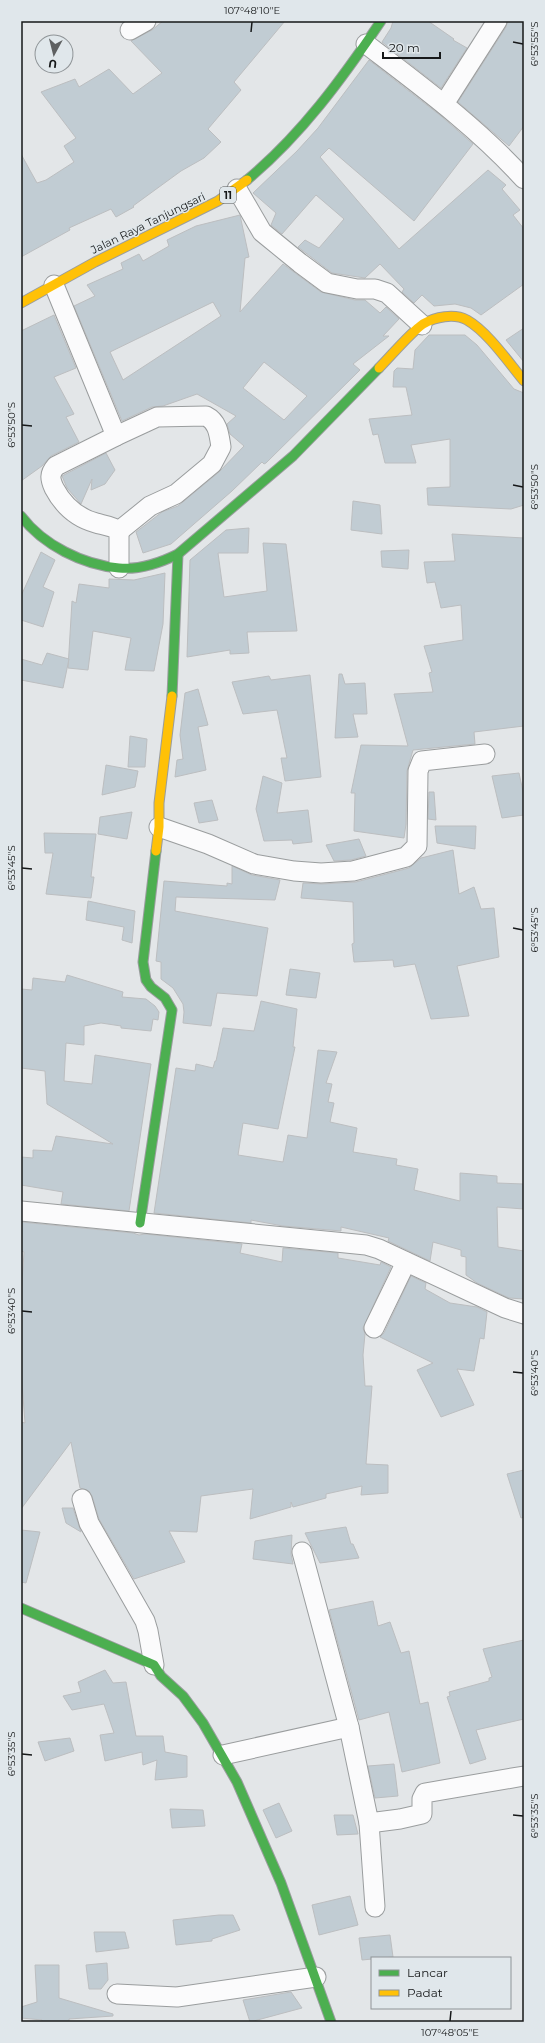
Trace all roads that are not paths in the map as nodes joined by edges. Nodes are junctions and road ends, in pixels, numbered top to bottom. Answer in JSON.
{"nodes":[{"id":1,"x":382,"y":21,"type":"edge"},
{"id":2,"x":497,"y":21,"type":"edge"},
{"id":3,"x":366,"y":44,"type":"junction"},
{"id":4,"x":444,"y":104,"type":"junction"},
{"id":5,"x":524,"y":178,"type":"edge"},
{"id":6,"x":237,"y":189,"type":"junction"},
{"id":7,"x":54,"y":285,"type":"junction"},
{"id":8,"x":21,"y":303,"type":"edge"},
{"id":9,"x":422,"y":325,"type":"junction"},
{"id":10,"x":524,"y":381,"type":"edge"},
{"id":11,"x":116,"y":436,"type":"junction"},
{"id":12,"x":21,"y":516,"type":"edge"},
{"id":13,"x":119,"y":531,"type":"junction"},
{"id":14,"x":178,"y":554,"type":"junction"},
{"id":15,"x":119,"y":568,"type":"junction"},
{"id":16,"x":485,"y":754,"type":"dead end"},
{"id":17,"x":160,"y":827,"type":"junction"},
{"id":18,"x":21,"y":1211,"type":"edge"},
{"id":19,"x":140,"y":1223,"type":"junction"},
{"id":20,"x":406,"y":1262,"type":"junction"},
{"id":21,"x":524,"y":1314,"type":"edge"},
{"id":22,"x":374,"y":1328,"type":"dead end"},
{"id":23,"x":82,"y":1499,"type":"dead end"},
{"id":24,"x":302,"y":1552,"type":"dead end"},
{"id":25,"x":21,"y":1608,"type":"edge"},
{"id":26,"x":154,"y":1665,"type":"junction"},
{"id":27,"x":349,"y":1727,"type":"junction"},
{"id":28,"x":223,"y":1754,"type":"junction"},
{"id":29,"x":524,"y":1776,"type":"edge"},
{"id":30,"x":369,"y":1823,"type":"junction"},
{"id":31,"x":375,"y":1907,"type":"dead end"},
{"id":32,"x":316,"y":1977,"type":"junction"},
{"id":33,"x":117,"y":1994,"type":"dead end"},
{"id":34,"x":331,"y":2022,"type":"edge"}],
"edges":[{"from":1,"to":3,"type":"main road","name":"Jalan Raya Tanjungsari","number":"11"},
{"from":2,"to":4,"type":"street"},
{"from":3,"to":4,"type":"street"},
{"from":3,"to":6,"type":"main road","name":"Jalan Raya Tanjungsari","number":"11"},
{"from":4,"to":5,"type":"street"},
{"from":6,"to":7,"type":"main road","name":"Jalan Raya Tanjungsari","number":"11"},
{"from":6,"to":9,"type":"street"},
{"from":7,"to":8,"type":"main road","name":"Jalan Raya Tanjungsari","number":"11"},
{"from":7,"to":11,"type":"street"},
{"from":9,"to":10,"type":"main road"},
{"from":9,"to":14,"type":"main road"},
{"from":11,"to":13,"type":"street"},
{"from":11,"to":13,"type":"street"},
{"from":12,"to":15,"type":"main road"},
{"from":13,"to":15,"type":"street"},
{"from":14,"to":15,"type":"main road"},
{"from":14,"to":17,"type":"main road"},
{"from":16,"to":17,"type":"street"},
{"from":17,"to":19,"type":"main road"},
{"from":18,"to":19,"type":"street"},
{"from":19,"to":20,"type":"street"},
{"from":20,"to":21,"type":"street"},
{"from":20,"to":22,"type":"street"},
{"from":23,"to":26,"type":"street"},
{"from":24,"to":27,"type":"street"},
{"from":25,"to":26,"type":"main road"},
{"from":26,"to":28,"type":"main road"},
{"from":27,"to":28,"type":"street"},
{"from":27,"to":30,"type":"street"},
{"from":28,"to":32,"type":"main road"},
{"from":29,"to":30,"type":"street"},
{"from":30,"to":31,"type":"street"},
{"from":32,"to":33,"type":"street"},
{"from":32,"to":34,"type":"main road"}]}
